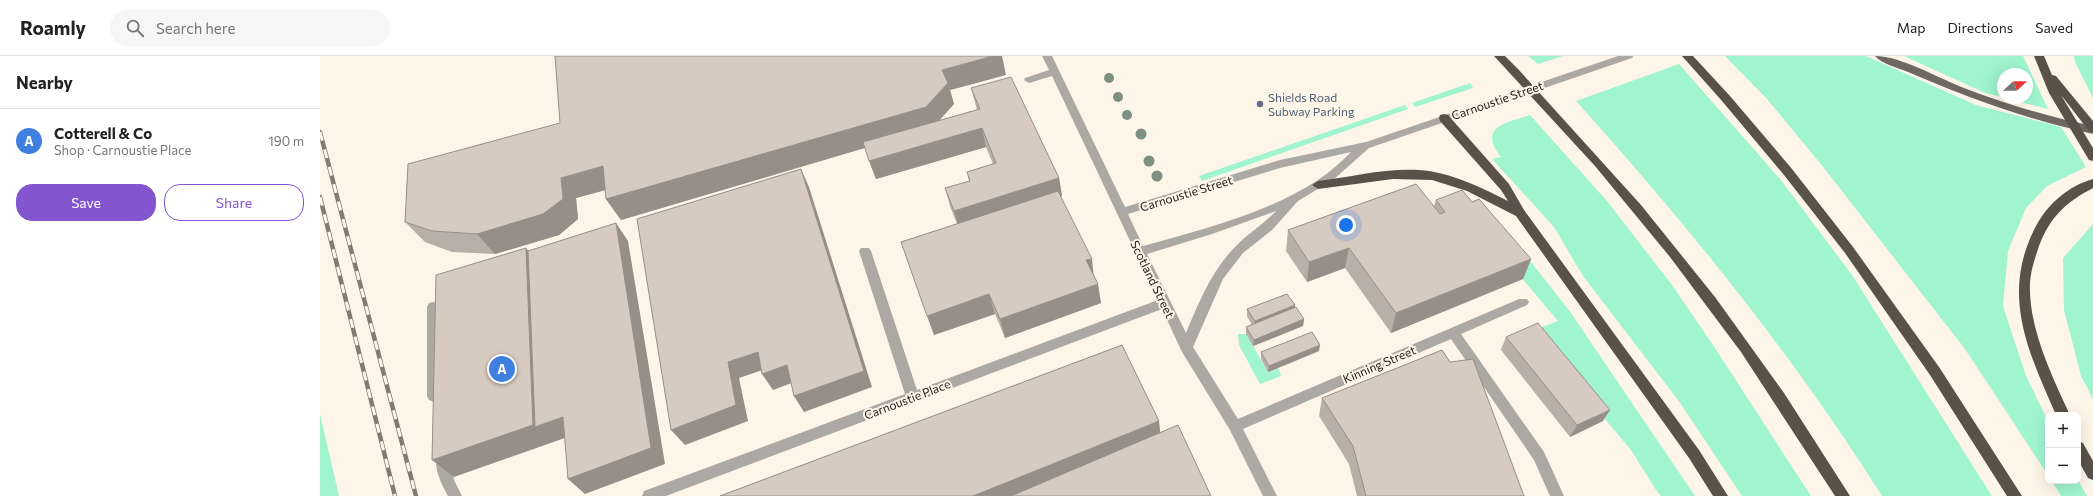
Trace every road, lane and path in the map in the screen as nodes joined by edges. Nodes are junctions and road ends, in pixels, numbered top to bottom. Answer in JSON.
{"nodes":[{"id":1,"x":1047,"y":56,"type":"edge"},
{"id":2,"x":1499,"y":56,"type":"edge"},
{"id":3,"x":1628,"y":56,"type":"edge"},
{"id":4,"x":1686,"y":56,"type":"edge"},
{"id":5,"x":1880,"y":56,"type":"edge"},
{"id":6,"x":2039,"y":56,"type":"edge"},
{"id":7,"x":2043,"y":67,"type":"junction"},
{"id":8,"x":1054,"y":72,"type":"junction"},
{"id":9,"x":1028,"y":80,"type":"dead end"},
{"id":10,"x":1444,"y":118,"type":"junction"},
{"id":11,"x":2093,"y":129,"type":"edge"},
{"id":12,"x":1367,"y":145,"type":"junction"},
{"id":13,"x":2093,"y":157,"type":"edge"},
{"id":14,"x":2093,"y":183,"type":"edge"},
{"id":15,"x":1318,"y":185,"type":"junction"},
{"id":16,"x":1297,"y":195,"type":"junction"},
{"id":17,"x":1121,"y":212,"type":"junction"},
{"id":18,"x":1520,"y":213,"type":"junction"},
{"id":19,"x":865,"y":251,"type":"dead end"},
{"id":20,"x":1140,"y":251,"type":"junction"},
{"id":21,"x":1166,"y":302,"type":"junction"},
{"id":22,"x":1523,"y":302,"type":"dead end"},
{"id":23,"x":433,"y":307,"type":"dead end"},
{"id":24,"x":1453,"y":332,"type":"junction"},
{"id":25,"x":1186,"y":348,"type":"junction"},
{"id":26,"x":913,"y":397,"type":"junction"},
{"id":27,"x":435,"y":409,"type":"edge"},
{"id":28,"x":2062,"y":412,"type":"edge"},
{"id":29,"x":1235,"y":426,"type":"junction"},
{"id":30,"x":441,"y":445,"type":"edge"},
{"id":31,"x":2079,"y":448,"type":"edge"},
{"id":32,"x":2093,"y":474,"type":"edge"},
{"id":33,"x":455,"y":496,"type":"edge"},
{"id":34,"x":649,"y":496,"type":"edge"},
{"id":35,"x":1270,"y":496,"type":"edge"},
{"id":36,"x":1557,"y":496,"type":"edge"},
{"id":37,"x":1721,"y":496,"type":"edge"},
{"id":38,"x":1844,"y":496,"type":"edge"},
{"id":39,"x":2014,"y":496,"type":"edge"}],
"edges":[{"from":1,"to":8,"type":"street","name":"Scotland Street"},
{"from":2,"to":38,"type":"highway"},
{"from":3,"to":10,"type":"street","name":"Carnoustie Street"},
{"from":4,"to":39,"type":"highway"},
{"from":5,"to":11,"type":"main road"},
{"from":6,"to":7,"type":"highway"},
{"from":7,"to":11,"type":"highway"},
{"from":7,"to":13,"type":"highway"},
{"from":8,"to":9,"type":"street"},
{"from":8,"to":17,"type":"street","name":"Scotland Street"},
{"from":10,"to":12,"type":"street","name":"Carnoustie Street"},
{"from":10,"to":18,"type":"highway"},
{"from":12,"to":15,"type":"street","name":"Carnoustie Street"},
{"from":12,"to":17,"type":"street","name":"Carnoustie Street"},
{"from":14,"to":28,"type":"highway"},
{"from":15,"to":16,"type":"street","name":"Carnoustie Street"},
{"from":15,"to":18,"type":"highway"},
{"from":16,"to":20,"type":"street","name":"Carnoustie Street"},
{"from":16,"to":25,"type":"street","name":"Carnoustie Street"},
{"from":17,"to":20,"type":"street","name":"Scotland Street"},
{"from":18,"to":37,"type":"highway"},
{"from":19,"to":26,"type":"street"},
{"from":20,"to":21,"type":"street","name":"Scotland Street"},
{"from":21,"to":25,"type":"street","name":"Scotland Street"},
{"from":21,"to":26,"type":"street","name":"Carnoustie Place"},
{"from":22,"to":24,"type":"street","name":"Kinning Street"},
{"from":23,"to":27,"type":"street"},
{"from":24,"to":29,"type":"street","name":"Kinning Street"},
{"from":24,"to":36,"type":"street"},
{"from":25,"to":29,"type":"street","name":"Scotland Street"},
{"from":26,"to":34,"type":"street","name":"Carnoustie Place"},
{"from":29,"to":35,"type":"street","name":"Scotland Street"},
{"from":30,"to":33,"type":"street"},
{"from":31,"to":32,"type":"highway"}]}
